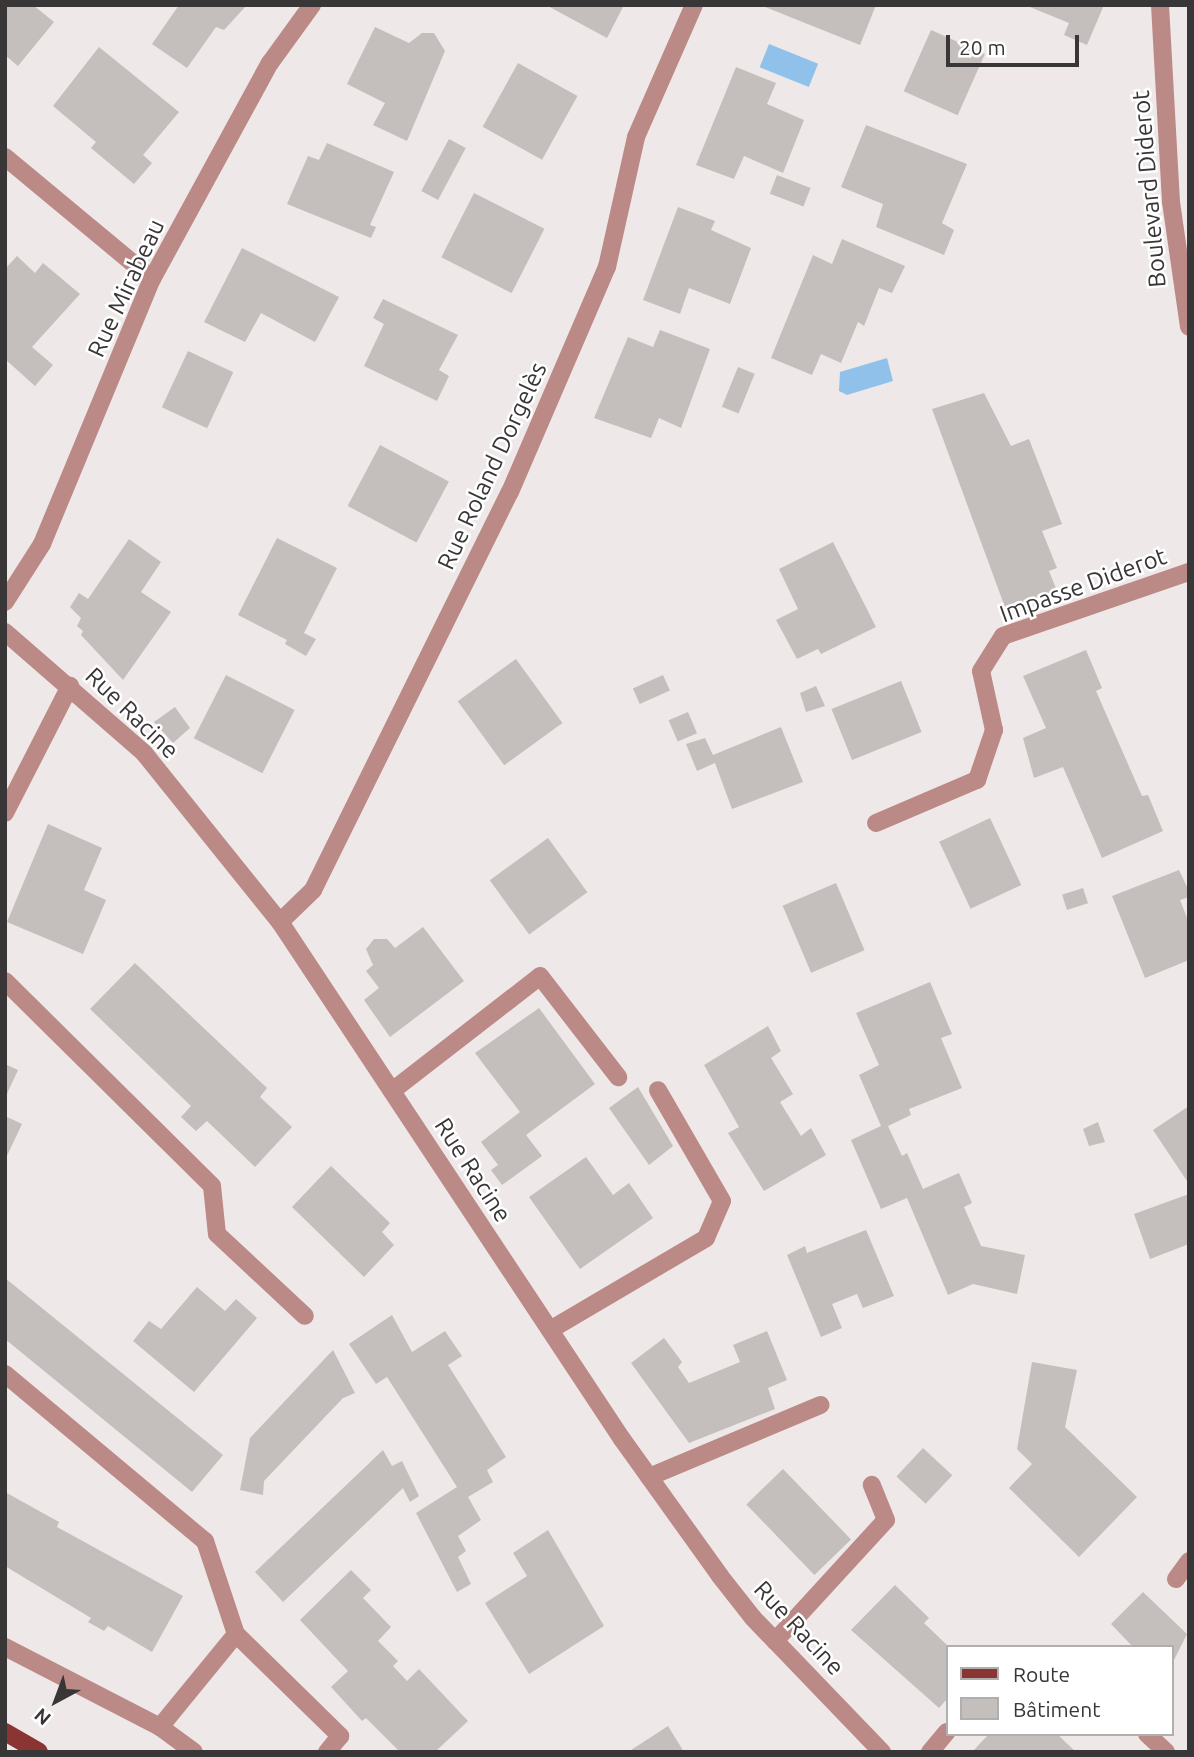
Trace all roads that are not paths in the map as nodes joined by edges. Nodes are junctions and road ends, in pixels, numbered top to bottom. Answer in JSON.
{"nodes":[{"id":1,"x":313,"y":5,"type":"edge"},
{"id":2,"x":694,"y":5,"type":"edge"},
{"id":3,"x":1160,"y":5,"type":"edge"},
{"id":4,"x":5,"y":157,"type":"edge"},
{"id":5,"x":152,"y":279,"type":"junction"},
{"id":6,"x":1189,"y":327,"type":"edge"},
{"id":7,"x":1189,"y":572,"type":"edge"},
{"id":8,"x":5,"y":602,"type":"edge"},
{"id":9,"x":5,"y":632,"type":"edge"},
{"id":10,"x":70,"y":687,"type":"junction"},
{"id":11,"x":5,"y":813,"type":"edge"},
{"id":12,"x":876,"y":823,"type":"dead end"},
{"id":13,"x":280,"y":922,"type":"junction"},
{"id":14,"x":5,"y":981,"type":"edge"},
{"id":15,"x":618,"y":1077,"type":"dead end"},
{"id":16,"x":658,"y":1090,"type":"dead end"},
{"id":17,"x":392,"y":1091,"type":"junction"},
{"id":18,"x":305,"y":1316,"type":"dead end"},
{"id":19,"x":550,"y":1330,"type":"junction"},
{"id":20,"x":5,"y":1374,"type":"edge"},
{"id":21,"x":820,"y":1405,"type":"dead end"},
{"id":22,"x":649,"y":1477,"type":"junction"},
{"id":23,"x":872,"y":1485,"type":"dead end"},
{"id":24,"x":1189,"y":1561,"type":"edge"},
{"id":25,"x":1176,"y":1578,"type":"dead end"},
{"id":26,"x":236,"y":1634,"type":"junction"},
{"id":27,"x":775,"y":1641,"type":"junction"},
{"id":28,"x":5,"y":1647,"type":"edge"},
{"id":29,"x":160,"y":1727,"type":"junction"},
{"id":30,"x":5,"y":1732,"type":"edge"},
{"id":31,"x":946,"y":1733,"type":"edge"},
{"id":32,"x":1149,"y":1736,"type":"edge"},
{"id":33,"x":40,"y":1752,"type":"edge"},
{"id":34,"x":194,"y":1752,"type":"edge"},
{"id":35,"x":327,"y":1752,"type":"edge"},
{"id":36,"x":882,"y":1752,"type":"edge"},
{"id":37,"x":930,"y":1752,"type":"edge"},
{"id":38,"x":1166,"y":1752,"type":"edge"}],
"edges":[{"from":1,"to":5,"type":"street","name":"Rue Mirabeau"},
{"from":2,"to":13,"type":"street","name":"Rue Roland Dorgelès"},
{"from":3,"to":6,"type":"street","name":"Boulevard Diderot"},
{"from":4,"to":5,"type":"street"},
{"from":5,"to":8,"type":"street","name":"Rue Mirabeau"},
{"from":7,"to":12,"type":"street","name":"Impasse Diderot"},
{"from":9,"to":10,"type":"street","name":"Rue Racine"},
{"from":10,"to":11,"type":"street"},
{"from":10,"to":13,"type":"street","name":"Rue Racine"},
{"from":13,"to":17,"type":"street","name":"Rue Racine"},
{"from":14,"to":18,"type":"street"},
{"from":15,"to":17,"type":"street"},
{"from":16,"to":19,"type":"street"},
{"from":17,"to":19,"type":"street","name":"Rue Racine"},
{"from":19,"to":22,"type":"street","name":"Rue Racine"},
{"from":20,"to":26,"type":"street"},
{"from":21,"to":22,"type":"street"},
{"from":22,"to":27,"type":"street","name":"Rue Racine"},
{"from":23,"to":27,"type":"street"},
{"from":24,"to":25,"type":"street"},
{"from":26,"to":29,"type":"street"},
{"from":26,"to":35,"type":"street"},
{"from":27,"to":36,"type":"street","name":"Rue Racine"},
{"from":28,"to":29,"type":"street"},
{"from":29,"to":34,"type":"street"},
{"from":30,"to":33,"type":"main road"},
{"from":31,"to":37,"type":"street"},
{"from":32,"to":38,"type":"street"}]}
